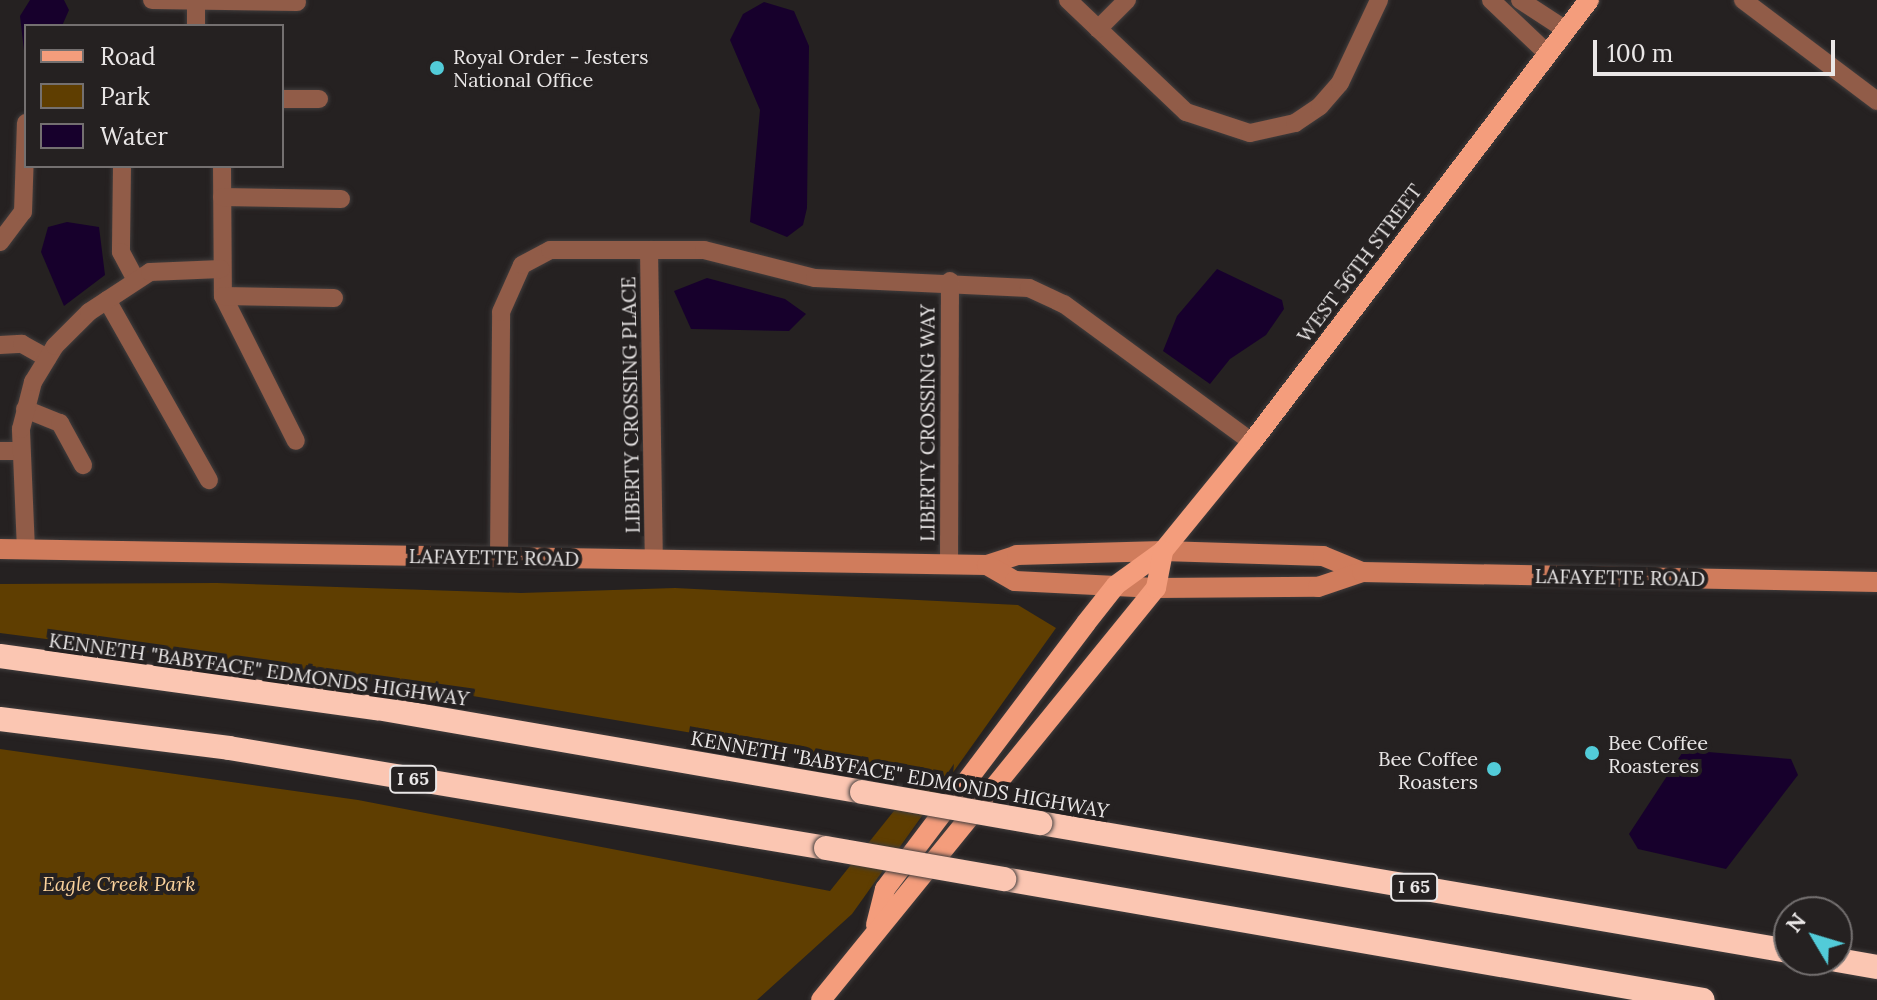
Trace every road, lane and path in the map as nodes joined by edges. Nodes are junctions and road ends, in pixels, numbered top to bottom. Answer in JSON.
{"nodes":[{"id":1,"x":152,"y":0,"type":"edge"},
{"id":2,"x":196,"y":0,"type":"edge"},
{"id":3,"x":1068,"y":0,"type":"edge"},
{"id":4,"x":1127,"y":0,"type":"edge"},
{"id":5,"x":1379,"y":0,"type":"edge"},
{"id":6,"x":1491,"y":0,"type":"edge"},
{"id":7,"x":1520,"y":0,"type":"edge"},
{"id":8,"x":1589,"y":0,"type":"edge"},
{"id":9,"x":1743,"y":0,"type":"edge"},
{"id":10,"x":297,"y":2,"type":"edge"},
{"id":11,"x":196,"y":24,"type":"edge"},
{"id":12,"x":1098,"y":29,"type":"junction"},
{"id":13,"x":1566,"y":30,"type":"junction"},
{"id":14,"x":1548,"y":54,"type":"junction"},
{"id":15,"x":284,"y":99,"type":"edge"},
{"id":16,"x":319,"y":99,"type":"dead end"},
{"id":17,"x":1877,"y":101,"type":"edge"},
{"id":18,"x":24,"y":168,"type":"edge"},
{"id":19,"x":122,"y":168,"type":"edge"},
{"id":20,"x":222,"y":168,"type":"edge"},
{"id":21,"x":222,"y":197,"type":"junction"},
{"id":22,"x":341,"y":199,"type":"dead end"},
{"id":23,"x":0,"y":242,"type":"edge"},
{"id":24,"x":649,"y":250,"type":"junction"},
{"id":25,"x":221,"y":269,"type":"junction"},
{"id":26,"x":136,"y":280,"type":"junction"},
{"id":27,"x":950,"y":281,"type":"junction"},
{"id":28,"x":223,"y":296,"type":"junction"},
{"id":29,"x":334,"y":298,"type":"dead end"},
{"id":30,"x":107,"y":300,"type":"junction"},
{"id":31,"x":0,"y":345,"type":"edge"},
{"id":32,"x":47,"y":358,"type":"junction"},
{"id":33,"x":25,"y":409,"type":"junction"},
{"id":34,"x":296,"y":441,"type":"dead end"},
{"id":35,"x":1252,"y":442,"type":"junction"},
{"id":36,"x":0,"y":451,"type":"edge"},
{"id":37,"x":20,"y":451,"type":"junction"},
{"id":38,"x":83,"y":465,"type":"dead end"},
{"id":39,"x":209,"y":480,"type":"dead end"},
{"id":40,"x":0,"y":549,"type":"edge"},
{"id":41,"x":26,"y":550,"type":"junction"},
{"id":42,"x":1163,"y":551,"type":"junction"},
{"id":43,"x":499,"y":557,"type":"junction"},
{"id":44,"x":654,"y":559,"type":"junction"},
{"id":45,"x":949,"y":565,"type":"junction"},
{"id":46,"x":987,"y":565,"type":"junction"},
{"id":47,"x":1362,"y":572,"type":"junction"},
{"id":48,"x":1877,"y":582,"type":"edge"},
{"id":49,"x":1116,"y":585,"type":"junction"},
{"id":50,"x":1156,"y":588,"type":"junction"},
{"id":51,"x":0,"y":656,"type":"edge"},
{"id":52,"x":0,"y":719,"type":"edge"},
{"id":53,"x":876,"y":925,"type":"junction"},
{"id":54,"x":1773,"y":948,"type":"edge"},
{"id":55,"x":1853,"y":963,"type":"edge"},
{"id":56,"x":1877,"y":967,"type":"edge"},
{"id":57,"x":821,"y":1000,"type":"edge"},
{"id":58,"x":1703,"y":1000,"type":"edge"}],
"edges":[{"from":1,"to":2,"type":"street"},
{"from":2,"to":10,"type":"street"},
{"from":2,"to":11,"type":"street"},
{"from":3,"to":12,"type":"street"},
{"from":4,"to":12,"type":"street"},
{"from":5,"to":12,"type":"street"},
{"from":6,"to":14,"type":"street"},
{"from":7,"to":13,"type":"street"},
{"from":8,"to":13,"type":"main road","name":"WEST 56TH STREET"},
{"from":9,"to":17,"type":"street"},
{"from":13,"to":14,"type":"main road","name":"WEST 56TH STREET"},
{"from":14,"to":35,"type":"main road","name":"WEST 56TH STREET"},
{"from":15,"to":16,"type":"street"},
{"from":18,"to":23,"type":"street"},
{"from":19,"to":26,"type":"street"},
{"from":20,"to":21,"type":"street"},
{"from":21,"to":22,"type":"street"},
{"from":21,"to":25,"type":"street"},
{"from":24,"to":27,"type":"street"},
{"from":24,"to":43,"type":"street"},
{"from":24,"to":44,"type":"street","name":"LIBERTY CROSSING PLACE"},
{"from":25,"to":26,"type":"street"},
{"from":25,"to":28,"type":"street"},
{"from":26,"to":30,"type":"street"},
{"from":27,"to":35,"type":"street"},
{"from":27,"to":45,"type":"street","name":"LIBERTY CROSSING WAY"},
{"from":28,"to":29,"type":"street"},
{"from":28,"to":34,"type":"street"},
{"from":30,"to":32,"type":"street"},
{"from":30,"to":39,"type":"street"},
{"from":31,"to":32,"type":"street"},
{"from":32,"to":33,"type":"street"},
{"from":33,"to":37,"type":"street"},
{"from":33,"to":38,"type":"street"},
{"from":35,"to":42,"type":"main road","name":"WEST 56TH STREET"},
{"from":36,"to":37,"type":"street"},
{"from":37,"to":41,"type":"street"},
{"from":40,"to":41,"type":"main road","name":"LAFAYETTE ROAD"},
{"from":41,"to":43,"type":"main road","name":"LAFAYETTE ROAD"},
{"from":42,"to":46,"type":"main road","name":"LAFAYETTE ROAD"},
{"from":42,"to":47,"type":"main road","name":"LAFAYETTE ROAD"},
{"from":42,"to":49,"type":"main road","name":"WEST 56TH STREET"},
{"from":42,"to":50,"type":"main road","name":"WEST 56TH STREET"},
{"from":43,"to":44,"type":"main road","name":"LAFAYETTE ROAD"},
{"from":44,"to":45,"type":"main road","name":"LAFAYETTE ROAD"},
{"from":45,"to":46,"type":"main road","name":"LAFAYETTE ROAD"},
{"from":46,"to":49,"type":"main road","name":"LAFAYETTE ROAD"},
{"from":47,"to":48,"type":"main road","name":"LAFAYETTE ROAD"},
{"from":47,"to":50,"type":"main road","name":"LAFAYETTE ROAD"},
{"from":49,"to":50,"type":"main road","name":"LAFAYETTE ROAD"},
{"from":49,"to":53,"type":"main road","name":"WEST 56TH STREET"},
{"from":50,"to":53,"type":"main road","name":"WEST 56TH STREET"},
{"from":51,"to":54,"type":"highway","name":"KENNETH \"BABYFACE\" EDMONDS HIGHWAY","number":"I 65","bridge":true},
{"from":52,"to":58,"type":"highway","number":"I 65","bridge":true},
{"from":53,"to":57,"type":"main road","name":"WEST 56TH STREET"},
{"from":55,"to":56,"type":"highway"}]}
